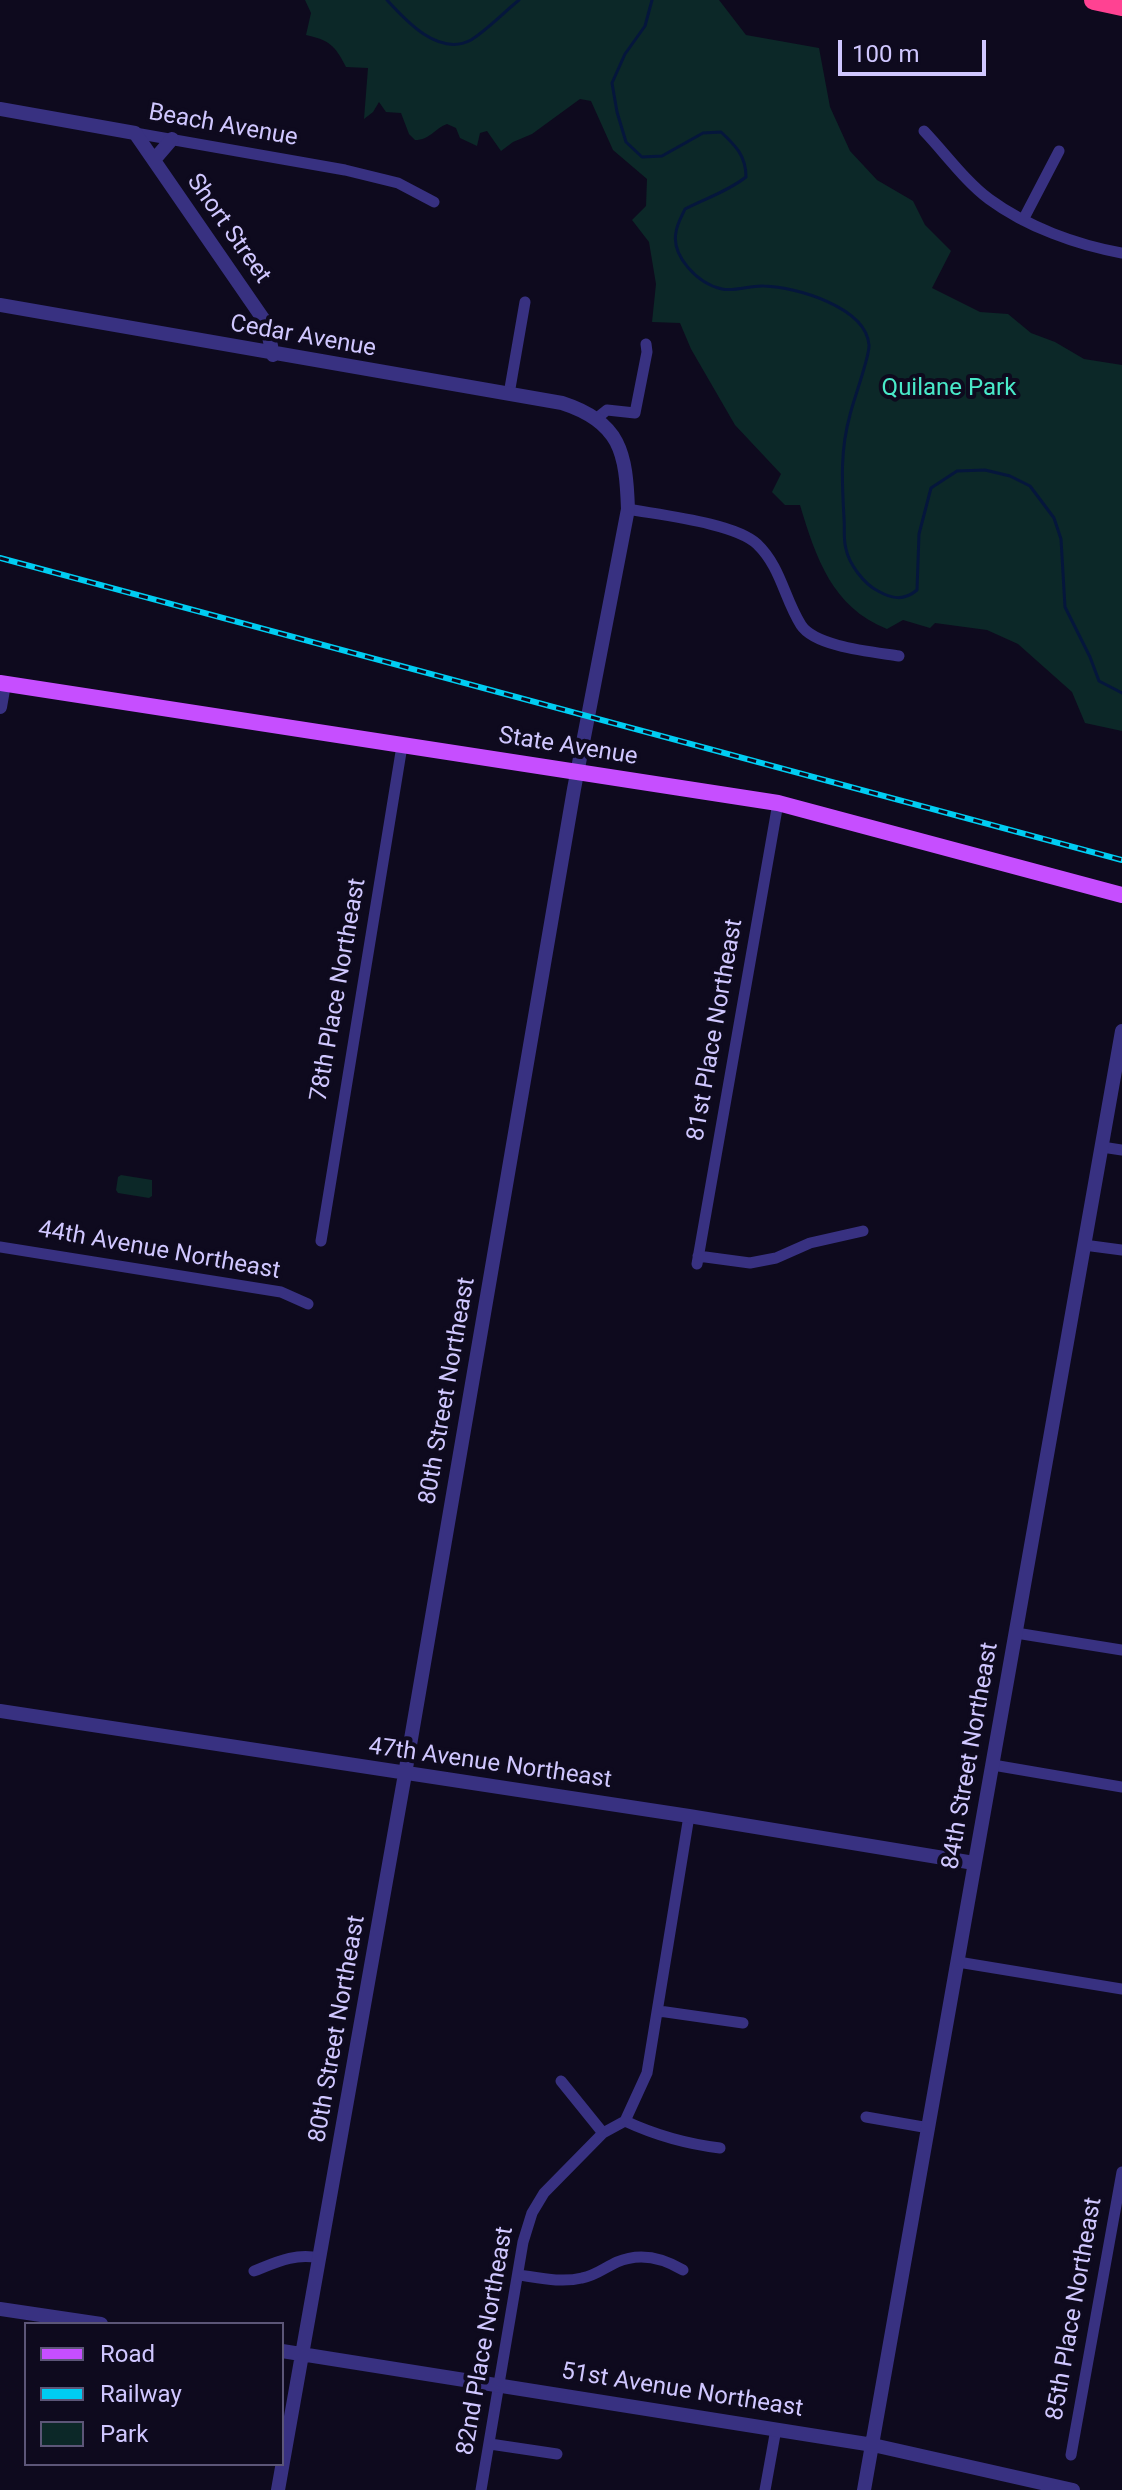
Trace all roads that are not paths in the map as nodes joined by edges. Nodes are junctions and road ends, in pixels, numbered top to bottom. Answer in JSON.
{"nodes":[{"id":1,"x":1094,"y":0,"type":"edge"},
{"id":2,"x":1113,"y":0,"type":"edge"},
{"id":3,"x":1122,"y":4,"type":"edge"},
{"id":4,"x":0,"y":109,"type":"edge"},
{"id":5,"x":924,"y":131,"type":"dead end"},
{"id":6,"x":135,"y":133,"type":"junction"},
{"id":7,"x":172,"y":139,"type":"junction"},
{"id":8,"x":1059,"y":151,"type":"dead end"},
{"id":9,"x":154,"y":160,"type":"junction"},
{"id":10,"x":434,"y":202,"type":"dead end"},
{"id":11,"x":1023,"y":220,"type":"junction"},
{"id":12,"x":1122,"y":253,"type":"edge"},
{"id":13,"x":525,"y":302,"type":"dead end"},
{"id":14,"x":0,"y":305,"type":"edge"},
{"id":15,"x":646,"y":344,"type":"dead end"},
{"id":16,"x":273,"y":355,"type":"junction"},
{"id":17,"x":509,"y":394,"type":"junction"},
{"id":18,"x":597,"y":418,"type":"junction"},
{"id":19,"x":628,"y":509,"type":"junction"},
{"id":20,"x":899,"y":656,"type":"dead end"},
{"id":21,"x":2,"y":684,"type":"edge"},
{"id":22,"x":0,"y":707,"type":"edge"},
{"id":23,"x":402,"y":746,"type":"junction"},
{"id":24,"x":577,"y":773,"type":"junction"},
{"id":25,"x":778,"y":803,"type":"junction"},
{"id":26,"x":1122,"y":895,"type":"edge"},
{"id":27,"x":1122,"y":1031,"type":"edge"},
{"id":28,"x":1102,"y":1147,"type":"junction"},
{"id":29,"x":1122,"y":1150,"type":"edge"},
{"id":30,"x":863,"y":1231,"type":"dead end"},
{"id":31,"x":321,"y":1241,"type":"dead end"},
{"id":32,"x":1084,"y":1245,"type":"junction"},
{"id":33,"x":0,"y":1247,"type":"edge"},
{"id":34,"x":1122,"y":1250,"type":"edge"},
{"id":35,"x":308,"y":1304,"type":"dead end"},
{"id":36,"x":1016,"y":1633,"type":"junction"},
{"id":37,"x":1122,"y":1650,"type":"edge"},
{"id":38,"x":0,"y":1711,"type":"edge"},
{"id":39,"x":993,"y":1765,"type":"junction"},
{"id":40,"x":405,"y":1774,"type":"junction"},
{"id":41,"x":1122,"y":1787,"type":"edge"},
{"id":42,"x":689,"y":1816,"type":"junction"},
{"id":43,"x":974,"y":1863,"type":"junction"},
{"id":44,"x":958,"y":1962,"type":"junction"},
{"id":45,"x":1122,"y":1989,"type":"edge"},
{"id":46,"x":659,"y":2011,"type":"junction"},
{"id":47,"x":743,"y":2023,"type":"dead end"},
{"id":48,"x":561,"y":2081,"type":"dead end"},
{"id":49,"x":866,"y":2117,"type":"dead end"},
{"id":50,"x":625,"y":2121,"type":"junction"},
{"id":51,"x":929,"y":2128,"type":"junction"},
{"id":52,"x":603,"y":2133,"type":"junction"},
{"id":53,"x":720,"y":2148,"type":"dead end"},
{"id":54,"x":1122,"y":2172,"type":"edge"},
{"id":55,"x":319,"y":2258,"type":"junction"},
{"id":56,"x":683,"y":2270,"type":"dead end"},
{"id":57,"x":254,"y":2271,"type":"dead end"},
{"id":58,"x":519,"y":2275,"type":"junction"},
{"id":59,"x":0,"y":2309,"type":"edge"},
{"id":60,"x":88,"y":2322,"type":"edge"},
{"id":61,"x":284,"y":2351,"type":"edge"},
{"id":62,"x":302,"y":2354,"type":"junction"},
{"id":63,"x":500,"y":2384,"type":"junction"},
{"id":64,"x":776,"y":2429,"type":"junction"},
{"id":65,"x":490,"y":2444,"type":"junction"},
{"id":66,"x":873,"y":2445,"type":"junction"},
{"id":67,"x":557,"y":2454,"type":"dead end"},
{"id":68,"x":1071,"y":2455,"type":"dead end"},
{"id":69,"x":284,"y":2456,"type":"edge"},
{"id":70,"x":282,"y":2466,"type":"edge"},
{"id":71,"x":278,"y":2490,"type":"edge"},
{"id":72,"x":481,"y":2490,"type":"edge"},
{"id":73,"x":765,"y":2490,"type":"edge"},
{"id":74,"x":864,"y":2490,"type":"edge"},
{"id":75,"x":1073,"y":2490,"type":"edge"}],
"edges":[{"from":1,"to":3,"type":"highway"},
{"from":2,"to":3,"type":"highway"},
{"from":4,"to":6,"type":"street","name":"Beach Avenue"},
{"from":5,"to":11,"type":"street"},
{"from":6,"to":7,"type":"street","name":"Beach Avenue"},
{"from":6,"to":9,"type":"street","name":"Short Street"},
{"from":7,"to":9,"type":"street"},
{"from":7,"to":10,"type":"street","name":"Beach Avenue"},
{"from":8,"to":11,"type":"street"},
{"from":9,"to":16,"type":"street","name":"Short Street"},
{"from":11,"to":12,"type":"street"},
{"from":13,"to":17,"type":"street"},
{"from":14,"to":16,"type":"street","name":"Cedar Avenue"},
{"from":15,"to":18,"type":"street"},
{"from":16,"to":17,"type":"street","name":"Cedar Avenue"},
{"from":17,"to":18,"type":"street","name":"Cedar Avenue"},
{"from":18,"to":19,"type":"street","name":"80th Street Northeast"},
{"from":19,"to":20,"type":"street"},
{"from":19,"to":24,"type":"street","name":"80th Street Northeast"},
{"from":21,"to":22,"type":"street"},
{"from":21,"to":23,"type":"main road","name":"State Avenue"},
{"from":23,"to":24,"type":"main road","name":"State Avenue"},
{"from":23,"to":31,"type":"street","name":"78th Place Northeast"},
{"from":24,"to":25,"type":"main road","name":"State Avenue"},
{"from":24,"to":40,"type":"street","name":"80th Street Northeast"},
{"from":25,"to":26,"type":"main road","name":"State Avenue"},
{"from":25,"to":30,"type":"street","name":"81st Place Northeast"},
{"from":27,"to":28,"type":"street","name":"84th Street Northeast"},
{"from":28,"to":29,"type":"street"},
{"from":28,"to":32,"type":"street","name":"84th Street Northeast"},
{"from":32,"to":34,"type":"street"},
{"from":32,"to":36,"type":"street","name":"84th Street Northeast"},
{"from":33,"to":35,"type":"street","name":"44th Avenue Northeast"},
{"from":36,"to":37,"type":"street"},
{"from":36,"to":39,"type":"street","name":"84th Street Northeast"},
{"from":38,"to":40,"type":"street","name":"47th Avenue Northeast"},
{"from":39,"to":41,"type":"street"},
{"from":39,"to":43,"type":"street","name":"84th Street Northeast"},
{"from":40,"to":42,"type":"street","name":"47th Avenue Northeast"},
{"from":40,"to":55,"type":"street","name":"80th Street Northeast"},
{"from":42,"to":43,"type":"street","name":"47th Avenue Northeast"},
{"from":42,"to":46,"type":"street"},
{"from":43,"to":44,"type":"street","name":"84th Street Northeast"},
{"from":44,"to":45,"type":"street"},
{"from":44,"to":51,"type":"street","name":"84th Street Northeast"},
{"from":46,"to":47,"type":"street"},
{"from":46,"to":50,"type":"street"},
{"from":48,"to":52,"type":"street"},
{"from":49,"to":51,"type":"street"},
{"from":50,"to":52,"type":"street","name":"82nd Place Northeast"},
{"from":50,"to":53,"type":"street"},
{"from":51,"to":66,"type":"street","name":"84th Street Northeast"},
{"from":52,"to":58,"type":"street","name":"82nd Place Northeast"},
{"from":54,"to":68,"type":"street","name":"85th Place Northeast"},
{"from":55,"to":57,"type":"street"},
{"from":55,"to":62,"type":"street","name":"80th Street Northeast"},
{"from":56,"to":58,"type":"street"},
{"from":58,"to":63,"type":"street","name":"82nd Place Northeast"},
{"from":59,"to":60,"type":"street"},
{"from":61,"to":62,"type":"street","name":"51st Avenue Northeast"},
{"from":62,"to":63,"type":"street","name":"51st Avenue Northeast"},
{"from":62,"to":69,"type":"street","name":"80th Street Northeast"},
{"from":63,"to":64,"type":"street","name":"51st Avenue Northeast"},
{"from":63,"to":65,"type":"street","name":"82nd Place Northeast"},
{"from":64,"to":66,"type":"street","name":"51st Avenue Northeast"},
{"from":64,"to":73,"type":"street"},
{"from":65,"to":67,"type":"street"},
{"from":65,"to":72,"type":"street","name":"82nd Place Northeast"},
{"from":66,"to":74,"type":"street","name":"84th Street Northeast"},
{"from":66,"to":75,"type":"street","name":"51st Avenue Northeast"},
{"from":70,"to":71,"type":"street","name":"80th Street Northeast"}]}
